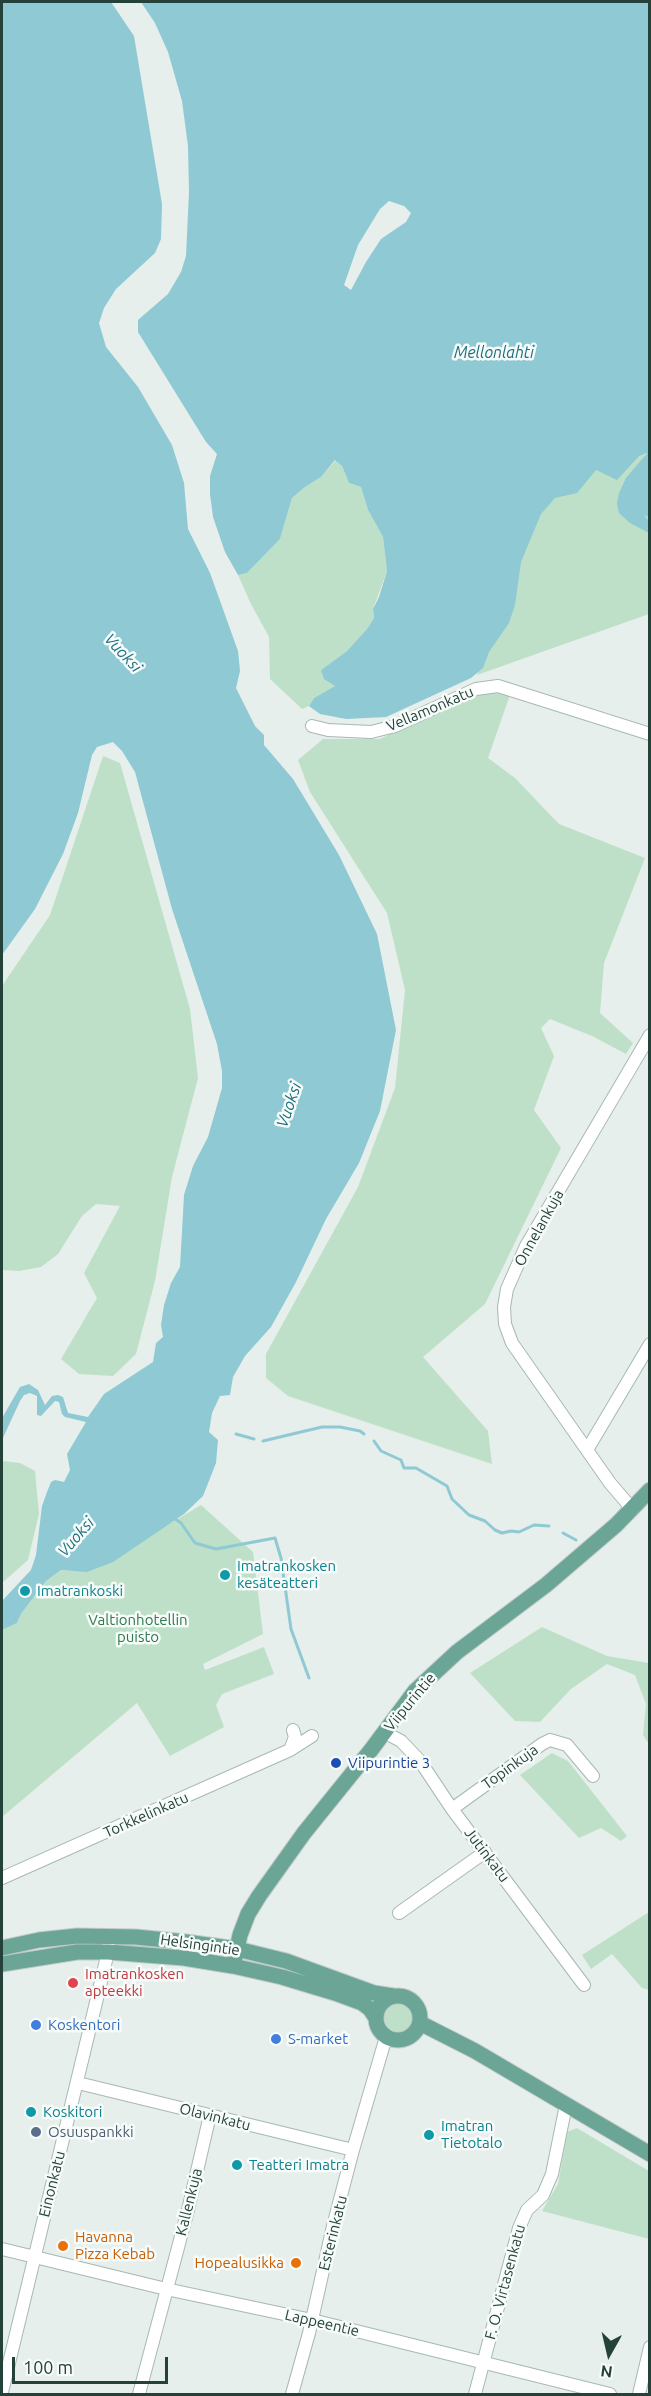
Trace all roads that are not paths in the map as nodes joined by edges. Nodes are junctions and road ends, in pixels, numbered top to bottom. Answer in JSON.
{"nodes":[{"id":1,"x":312,"y":726,"type":"dead end"},
{"id":2,"x":650,"y":734,"type":"edge"},
{"id":3,"x":650,"y":1035,"type":"edge"},
{"id":4,"x":650,"y":1344,"type":"edge"},
{"id":5,"x":587,"y":1450,"type":"junction"},
{"id":6,"x":650,"y":1490,"type":"edge"},
{"id":7,"x":633,"y":1510,"type":"junction"},
{"id":8,"x":293,"y":1730,"type":"dead end"},
{"id":9,"x":384,"y":1732,"type":"junction"},
{"id":10,"x":312,"y":1736,"type":"dead end"},
{"id":11,"x":290,"y":1750,"type":"junction"},
{"id":12,"x":593,"y":1776,"type":"dead end"},
{"id":13,"x":452,"y":1809,"type":"junction"},
{"id":14,"x":485,"y":1852,"type":"junction"},
{"id":15,"x":2,"y":1878,"type":"edge"},
{"id":16,"x":399,"y":1913,"type":"dead end"},
{"id":17,"x":109,"y":1935,"type":"junction"},
{"id":18,"x":2,"y":1948,"type":"edge"},
{"id":19,"x":237,"y":1949,"type":"junction"},
{"id":20,"x":108,"y":1952,"type":"junction"},
{"id":21,"x":2,"y":1964,"type":"edge"},
{"id":22,"x":233,"y":1966,"type":"junction"},
{"id":23,"x":584,"y":1985,"type":"dead end"},
{"id":24,"x":393,"y":1996,"type":"junction"},
{"id":25,"x":375,"y":2018,"type":"junction"},
{"id":26,"x":420,"y":2023,"type":"junction"},
{"id":27,"x":386,"y":2037,"type":"junction"},
{"id":28,"x":78,"y":2082,"type":"junction"},
{"id":29,"x":566,"y":2105,"type":"junction"},
{"id":30,"x":210,"y":2115,"type":"junction"},
{"id":31,"x":353,"y":2150,"type":"junction"},
{"id":32,"x":650,"y":2154,"type":"edge"},
{"id":33,"x":2,"y":2249,"type":"edge"},
{"id":34,"x":33,"y":2258,"type":"junction"},
{"id":35,"x":166,"y":2289,"type":"junction"},
{"id":36,"x":312,"y":2320,"type":"junction"},
{"id":37,"x":650,"y":2347,"type":"edge"},
{"id":38,"x":484,"y":2363,"type":"junction"},
{"id":39,"x":2,"y":2392,"type":"edge"},
{"id":40,"x":139,"y":2394,"type":"edge"},
{"id":41,"x":292,"y":2394,"type":"edge"},
{"id":42,"x":475,"y":2394,"type":"edge"},
{"id":43,"x":610,"y":2394,"type":"edge"},
{"id":44,"x":639,"y":2394,"type":"edge"}],
"edges":[{"from":1,"to":2,"type":"street","name":"Vellamonkatu"},
{"from":3,"to":5,"type":"street","name":"Onnelankuja"},
{"from":4,"to":5,"type":"street"},
{"from":5,"to":7,"type":"street","name":"Onnelankuja"},
{"from":6,"to":7,"type":"main road","name":"Viipurintie"},
{"from":7,"to":9,"type":"main road","name":"Viipurintie"},
{"from":8,"to":11,"type":"street"},
{"from":9,"to":13,"type":"street","name":"Jutinkatu"},
{"from":9,"to":19,"type":"main road","name":"Viipurintie"},
{"from":10,"to":11,"type":"street","name":"Torkkelinkatu"},
{"from":11,"to":15,"type":"street","name":"Torkkelinkatu"},
{"from":12,"to":13,"type":"street","name":"Topinkuja"},
{"from":13,"to":14,"type":"street","name":"Jutinkatu"},
{"from":14,"to":16,"type":"street"},
{"from":14,"to":23,"type":"street","name":"Jutinkatu"},
{"from":17,"to":18,"type":"main road","name":"Helsingintie"},
{"from":17,"to":19,"type":"main road","name":"Helsingintie"},
{"from":17,"to":20,"type":"street","name":"Einonkatu"},
{"from":19,"to":22,"type":"main road","name":"Viipurintie"},
{"from":19,"to":24,"type":"main road","name":"Helsingintie"},
{"from":20,"to":21,"type":"main road","name":"Helsingintie"},
{"from":20,"to":22,"type":"main road","name":"Helsingintie"},
{"from":20,"to":28,"type":"street","name":"Einonkatu"},
{"from":22,"to":25,"type":"main road","name":"Helsingintie"},
{"from":24,"to":25,"type":"main road"},
{"from":24,"to":26,"type":"main road"},
{"from":25,"to":27,"type":"main road"},
{"from":26,"to":27,"type":"main road"},
{"from":26,"to":29,"type":"main road"},
{"from":27,"to":31,"type":"street","name":"Esterinkatu"},
{"from":28,"to":30,"type":"street","name":"Olavinkatu"},
{"from":28,"to":34,"type":"street","name":"Einonkatu"},
{"from":29,"to":32,"type":"main road"},
{"from":29,"to":38,"type":"street","name":"F. O. Virtasenkatu"},
{"from":30,"to":31,"type":"street","name":"Olavinkatu"},
{"from":30,"to":35,"type":"street","name":"Kallenkuja"},
{"from":31,"to":36,"type":"street","name":"Esterinkatu"},
{"from":33,"to":34,"type":"street","name":"Lappeentie"},
{"from":34,"to":35,"type":"street","name":"Lappeentie"},
{"from":34,"to":39,"type":"street","name":"Einonkatu"},
{"from":35,"to":36,"type":"street","name":"Lappeentie"},
{"from":35,"to":40,"type":"street","name":"Kallenkuja"},
{"from":36,"to":38,"type":"street","name":"Lappeentie"},
{"from":36,"to":41,"type":"street","name":"Esterinkatu"},
{"from":37,"to":44,"type":"street"},
{"from":38,"to":42,"type":"street","name":"F. O. Virtasenkatu"},
{"from":38,"to":43,"type":"street","name":"Lappeentie"}]}
